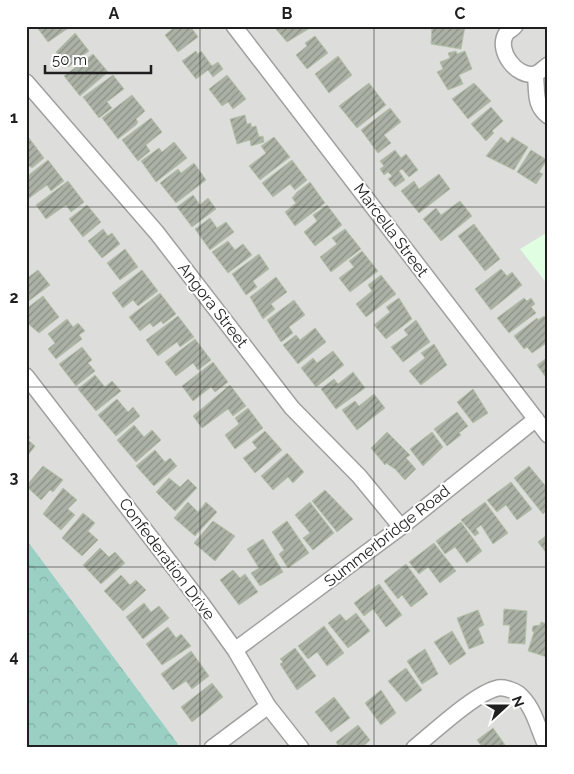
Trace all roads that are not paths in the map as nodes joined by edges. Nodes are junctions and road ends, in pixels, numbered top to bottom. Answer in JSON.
{"nodes":[{"id":1,"x":234,"y":26,"type":"edge"},
{"id":2,"x":515,"y":26,"type":"edge"},
{"id":3,"x":542,"y":69,"type":"edge"},
{"id":4,"x":26,"y":82,"type":"edge"},
{"id":5,"x":548,"y":116,"type":"edge"},
{"id":6,"x":26,"y":376,"type":"edge"},
{"id":7,"x":536,"y":419,"type":"junction"},
{"id":8,"x":548,"y":435,"type":"edge"},
{"id":9,"x":401,"y":527,"type":"junction"},
{"id":10,"x":235,"y":650,"type":"junction"},
{"id":11,"x":268,"y":706,"type":"junction"},
{"id":12,"x":212,"y":748,"type":"edge"},
{"id":13,"x":301,"y":748,"type":"edge"},
{"id":14,"x":414,"y":748,"type":"edge"},
{"id":15,"x":547,"y":748,"type":"edge"}],
"edges":[{"from":1,"to":7,"type":"street","name":"Marcella Street"},
{"from":2,"to":3,"type":"street"},
{"from":3,"to":5,"type":"street"},
{"from":4,"to":9,"type":"street","name":"Angora Street"},
{"from":6,"to":10,"type":"street","name":"Confederation Drive"},
{"from":7,"to":8,"type":"street","name":"Marcella Street"},
{"from":7,"to":9,"type":"street","name":"Summerbridge Road"},
{"from":9,"to":10,"type":"street","name":"Summerbridge Road"},
{"from":10,"to":11,"type":"street","name":"Confederation Drive"},
{"from":11,"to":12,"type":"street"},
{"from":11,"to":13,"type":"street","name":"Confederation Drive"},
{"from":14,"to":15,"type":"street"}]}
